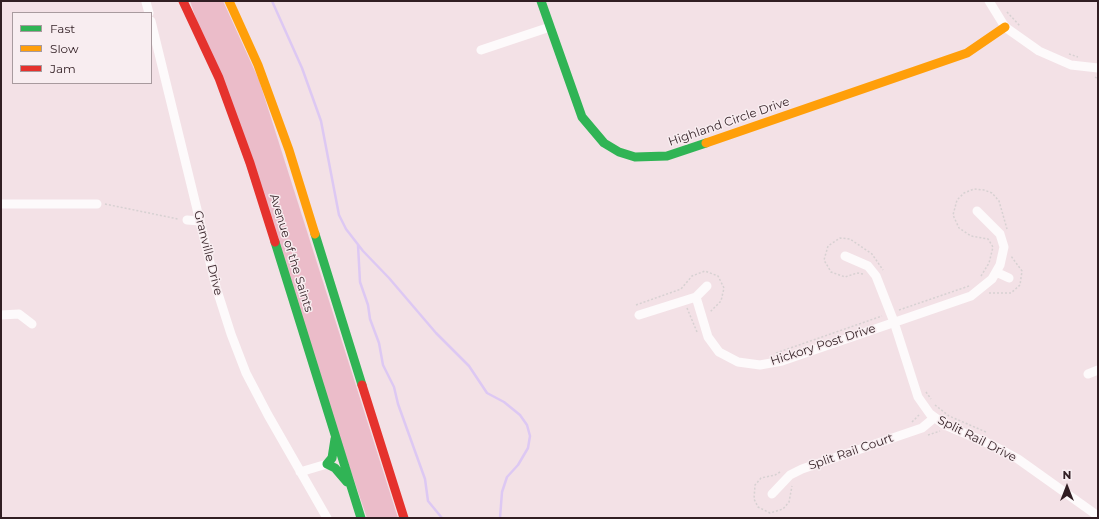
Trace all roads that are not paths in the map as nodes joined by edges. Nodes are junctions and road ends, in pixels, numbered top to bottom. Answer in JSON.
{"nodes":[{"id":1,"x":183,"y":1,"type":"edge"},
{"id":2,"x":229,"y":1,"type":"edge"},
{"id":3,"x":541,"y":1,"type":"edge"},
{"id":4,"x":989,"y":1,"type":"edge"},
{"id":5,"x":146,"y":2,"type":"edge"},
{"id":6,"x":149,"y":12,"type":"edge"},
{"id":7,"x":152,"y":25,"type":"edge"},
{"id":8,"x":550,"y":27,"type":"junction"},
{"id":9,"x":1005,"y":27,"type":"junction"},
{"id":10,"x":481,"y":50,"type":"dead end"},
{"id":11,"x":1098,"y":68,"type":"edge"},
{"id":12,"x":1,"y":204,"type":"edge"},
{"id":13,"x":97,"y":204,"type":"road end"},
{"id":14,"x":977,"y":211,"type":"dead end"},
{"id":15,"x":186,"y":220,"type":"road end"},
{"id":16,"x":200,"y":221,"type":"junction"},
{"id":17,"x":845,"y":256,"type":"dead end"},
{"id":18,"x":996,"y":272,"type":"junction"},
{"id":19,"x":1010,"y":278,"type":"dead end"},
{"id":20,"x":707,"y":286,"type":"dead end"},
{"id":21,"x":696,"y":298,"type":"junction"},
{"id":22,"x":639,"y":314,"type":"dead end"},
{"id":23,"x":1,"y":315,"type":"edge"},
{"id":24,"x":894,"y":322,"type":"junction"},
{"id":25,"x":32,"y":324,"type":"dead end"},
{"id":26,"x":1098,"y":370,"type":"edge"},
{"id":27,"x":1088,"y":374,"type":"dead end"},
{"id":28,"x":934,"y":418,"type":"junction"},
{"id":29,"x":335,"y":435,"type":"junction"},
{"id":30,"x":327,"y":464,"type":"junction"},
{"id":31,"x":300,"y":472,"type":"junction"},
{"id":32,"x":351,"y":487,"type":"junction"},
{"id":33,"x":772,"y":494,"type":"dead end"},
{"id":34,"x":1098,"y":516,"type":"edge"},
{"id":35,"x":327,"y":518,"type":"edge"},
{"id":36,"x":361,"y":518,"type":"edge"},
{"id":37,"x":404,"y":518,"type":"edge"}],
"edges":[{"from":1,"to":29,"type":"main road","name":"Avenue of the Saints"},
{"from":2,"to":37,"type":"main road"},
{"from":3,"to":8,"type":"main road","name":"Highland Circle Drive"},
{"from":4,"to":9,"type":"street"},
{"from":5,"to":6,"type":"street"},
{"from":7,"to":16,"type":"street","name":"Granville Drive"},
{"from":8,"to":9,"type":"main road","name":"Highland Circle Drive"},
{"from":8,"to":10,"type":"street"},
{"from":9,"to":11,"type":"street"},
{"from":12,"to":13,"type":"street"},
{"from":14,"to":18,"type":"street"},
{"from":15,"to":16,"type":"street"},
{"from":16,"to":31,"type":"street","name":"Granville Drive"},
{"from":17,"to":24,"type":"street","name":"Split Rail Drive"},
{"from":18,"to":19,"type":"street"},
{"from":18,"to":24,"type":"street","name":"Hickory Post Drive"},
{"from":20,"to":21,"type":"street"},
{"from":21,"to":22,"type":"street"},
{"from":21,"to":24,"type":"street","name":"Hickory Post Drive"},
{"from":23,"to":25,"type":"street"},
{"from":24,"to":28,"type":"street","name":"Split Rail Drive"},
{"from":26,"to":27,"type":"street"},
{"from":28,"to":33,"type":"street","name":"Split Rail Court"},
{"from":28,"to":34,"type":"street","name":"Split Rail Drive"},
{"from":29,"to":30,"type":"main road"},
{"from":29,"to":32,"type":"main road","name":"Avenue of the Saints"},
{"from":30,"to":31,"type":"street"},
{"from":30,"to":32,"type":"main road"},
{"from":31,"to":35,"type":"street","name":"Granville Drive"},
{"from":32,"to":36,"type":"main road","name":"Avenue of the Saints"}]}
